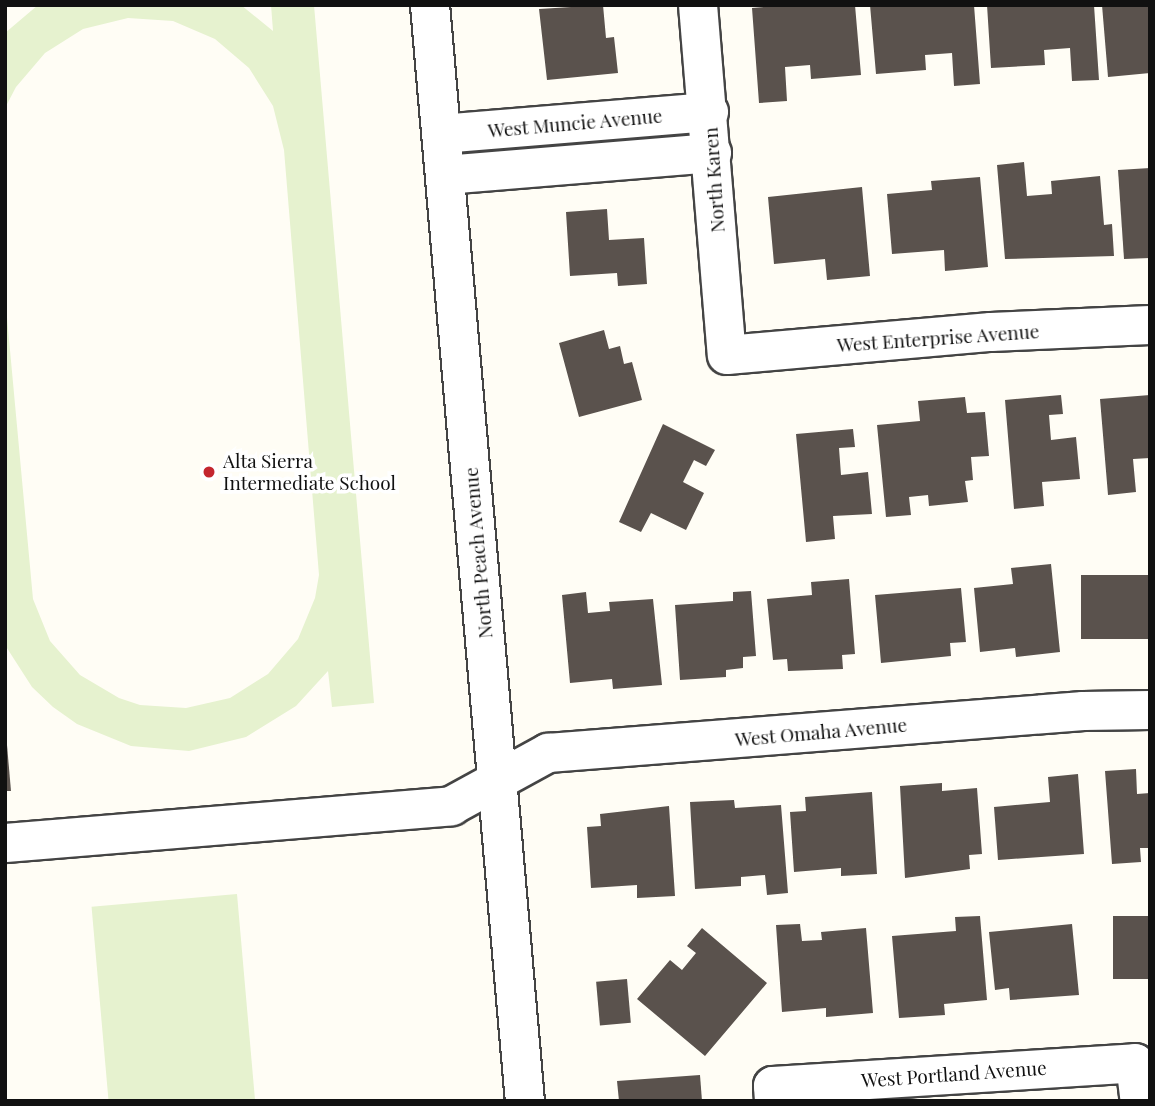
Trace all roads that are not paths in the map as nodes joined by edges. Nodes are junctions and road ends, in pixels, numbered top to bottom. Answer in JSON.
{"nodes":[{"id":1,"x":430,"y":5,"type":"edge"},
{"id":2,"x":698,"y":5,"type":"edge"},
{"id":3,"x":709,"y":112,"type":"junction"},
{"id":4,"x":441,"y":134,"type":"junction"},
{"id":5,"x":712,"y":153,"type":"junction"},
{"id":6,"x":444,"y":175,"type":"junction"},
{"id":7,"x":1150,"y":325,"type":"edge"},
{"id":8,"x":727,"y":355,"type":"joint"},
{"id":9,"x":1150,"y":710,"type":"edge"},
{"id":10,"x":498,"y":779,"type":"junction"},
{"id":11,"x":5,"y":844,"type":"edge"},
{"id":12,"x":773,"y":1093,"type":"edge"},
{"id":13,"x":525,"y":1101,"type":"edge"},
{"id":14,"x":1139,"y":1101,"type":"edge"}],
"edges":[{"from":1,"to":4,"type":"street","name":"North Peach Avenue"},
{"from":2,"to":3,"type":"street","name":"North Karen"},
{"from":3,"to":4,"type":"street","name":"West Muncie Avenue"},
{"from":3,"to":5,"type":"street","name":"North Karen"},
{"from":4,"to":6,"type":"street","name":"North Peach Avenue"},
{"from":5,"to":6,"type":"street"},
{"from":5,"to":8,"type":"street","name":"North Karen"},
{"from":6,"to":10,"type":"street","name":"North Peach Avenue"},
{"from":7,"to":8,"type":"street","name":"West Enterprise Avenue"},
{"from":9,"to":10,"type":"street","name":"West Omaha Avenue"},
{"from":10,"to":11,"type":"street","name":"West Omaha Avenue"},
{"from":10,"to":13,"type":"street","name":"North Peach Avenue"},
{"from":12,"to":14,"type":"street","name":"West Portland Avenue"}]}
